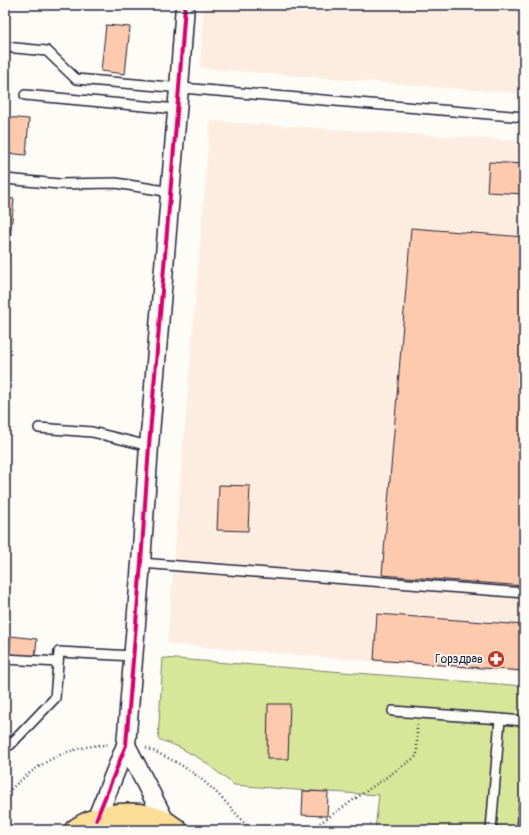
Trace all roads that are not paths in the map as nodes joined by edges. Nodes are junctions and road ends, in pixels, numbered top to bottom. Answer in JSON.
{"nodes":[{"id":1,"x":185,"y":5,"type":"edge"},
{"id":2,"x":5,"y":47,"type":"edge"},
{"id":3,"x":179,"y":88,"type":"junction"},
{"id":4,"x":25,"y":95,"type":"dead end"},
{"id":5,"x":177,"y":109,"type":"junction"},
{"id":6,"x":524,"y":117,"type":"edge"},
{"id":7,"x":5,"y":179,"type":"edge"},
{"id":8,"x":171,"y":192,"type":"junction"},
{"id":9,"x":38,"y":428,"type":"dead end"},
{"id":10,"x":148,"y":446,"type":"junction"},
{"id":11,"x":141,"y":563,"type":"junction"},
{"id":12,"x":524,"y":593,"type":"edge"},
{"id":13,"x":133,"y":656,"type":"junction"},
{"id":14,"x":5,"y":659,"type":"edge"},
{"id":15,"x":58,"y":662,"type":"junction"},
{"id":16,"x":392,"y":711,"type":"dead end"},
{"id":17,"x":500,"y":719,"type":"junction"},
{"id":18,"x":524,"y":721,"type":"edge"},
{"id":19,"x":10,"y":744,"type":"dead end"},
{"id":20,"x":126,"y":745,"type":"junction"},
{"id":21,"x":524,"y":804,"type":"edge"},
{"id":22,"x":96,"y":820,"type":"junction"},
{"id":23,"x":171,"y":826,"type":"edge"},
{"id":24,"x":76,"y":830,"type":"edge"},
{"id":25,"x":491,"y":830,"type":"edge"},
{"id":26,"x":522,"y":830,"type":"edge"}],
"edges":[{"from":1,"to":3,"type":"street"},
{"from":2,"to":3,"type":"lane"},
{"from":3,"to":5,"type":"street"},
{"from":3,"to":6,"type":"lane"},
{"from":4,"to":5,"type":"lane"},
{"from":5,"to":8,"type":"street"},
{"from":7,"to":8,"type":"lane"},
{"from":8,"to":10,"type":"street"},
{"from":9,"to":10,"type":"lane"},
{"from":10,"to":11,"type":"street"},
{"from":11,"to":12,"type":"lane"},
{"from":11,"to":13,"type":"street"},
{"from":13,"to":15,"type":"lane"},
{"from":13,"to":20,"type":"street"},
{"from":14,"to":15,"type":"lane"},
{"from":15,"to":19,"type":"lane"},
{"from":16,"to":17,"type":"lane"},
{"from":17,"to":18,"type":"lane"},
{"from":17,"to":25,"type":"lane"},
{"from":20,"to":22,"type":"street"},
{"from":20,"to":23,"type":"street"},
{"from":21,"to":26,"type":"lane"},
{"from":22,"to":23,"type":"main road"},
{"from":22,"to":24,"type":"main road"}]}
